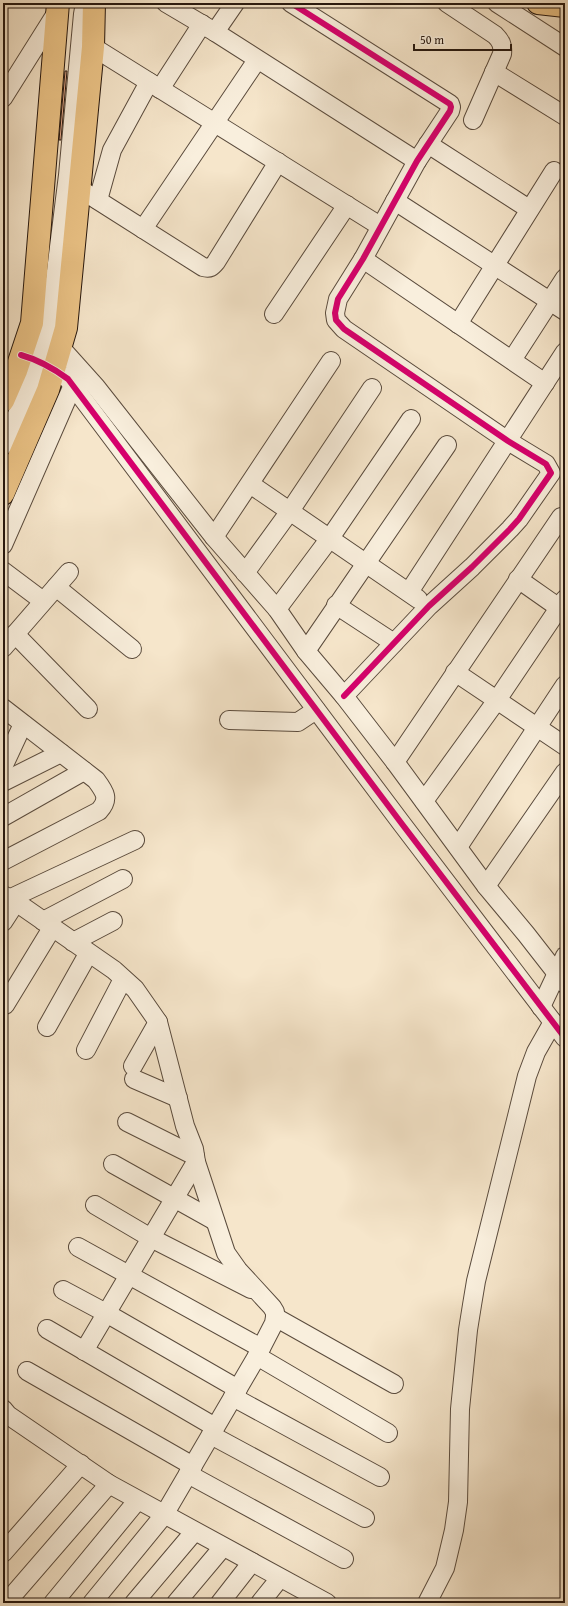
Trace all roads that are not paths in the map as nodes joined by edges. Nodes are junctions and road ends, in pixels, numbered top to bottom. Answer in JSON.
{"nodes":[{"id":1,"x":85,"y":3,"type":"edge"},
{"id":2,"x":94,"y":3,"type":"edge"},
{"id":3,"x":166,"y":3,"type":"edge"},
{"id":4,"x":235,"y":3,"type":"edge"},
{"id":5,"x":291,"y":3,"type":"edge"},
{"id":6,"x":447,"y":3,"type":"edge"},
{"id":7,"x":497,"y":3,"type":"edge"},
{"id":8,"x":538,"y":3,"type":"edge"},
{"id":9,"x":60,"y":6,"type":"edge"},
{"id":10,"x":565,"y":6,"type":"edge"},
{"id":11,"x":208,"y":28,"type":"junction"},
{"id":12,"x":93,"y":47,"type":"junction"},
{"id":13,"x":565,"y":47,"type":"edge"},
{"id":14,"x":257,"y":60,"type":"junction"},
{"id":15,"x":494,"y":72,"type":"junction"},
{"id":16,"x":154,"y":85,"type":"junction"},
{"id":17,"x":3,"y":98,"type":"edge"},
{"id":18,"x":565,"y":116,"type":"edge"},
{"id":19,"x":473,"y":120,"type":"dead end"},
{"id":20,"x":215,"y":123,"type":"junction"},
{"id":21,"x":428,"y":144,"type":"junction"},
{"id":22,"x":417,"y":161,"type":"junction"},
{"id":23,"x":278,"y":162,"type":"junction"},
{"id":24,"x":554,"y":171,"type":"dead end"},
{"id":25,"x":80,"y":189,"type":"junction"},
{"id":26,"x":98,"y":200,"type":"junction"},
{"id":27,"x":395,"y":201,"type":"junction"},
{"id":28,"x":347,"y":205,"type":"junction"},
{"id":29,"x":529,"y":209,"type":"junction"},
{"id":30,"x":380,"y":226,"type":"junction"},
{"id":31,"x":143,"y":229,"type":"junction"},
{"id":32,"x":363,"y":259,"type":"junction"},
{"id":33,"x":56,"y":264,"type":"junction"},
{"id":34,"x":494,"y":265,"type":"junction"},
{"id":35,"x":565,"y":278,"type":"edge"},
{"id":36,"x":550,"y":302,"type":"junction"},
{"id":37,"x":565,"y":311,"type":"edge"},
{"id":38,"x":274,"y":314,"type":"dead end"},
{"id":39,"x":458,"y":324,"type":"junction"},
{"id":40,"x":46,"y":339,"type":"junction"},
{"id":41,"x":565,"y":352,"type":"edge"},
{"id":42,"x":512,"y":360,"type":"junction"},
{"id":43,"x":38,"y":361,"type":"junction"},
{"id":44,"x":331,"y":361,"type":"dead end"},
{"id":45,"x":77,"y":366,"type":"junction"},
{"id":46,"x":545,"y":383,"type":"junction"},
{"id":47,"x":72,"y":385,"type":"junction"},
{"id":48,"x":372,"y":388,"type":"dead end"},
{"id":49,"x":3,"y":401,"type":"edge"},
{"id":50,"x":412,"y":419,"type":"dead end"},
{"id":51,"x":508,"y":440,"type":"junction"},
{"id":52,"x":447,"y":445,"type":"dead end"},
{"id":53,"x":3,"y":446,"type":"edge"},
{"id":54,"x":250,"y":484,"type":"junction"},
{"id":55,"x":3,"y":494,"type":"edge"},
{"id":56,"x":290,"y":511,"type":"junction"},
{"id":57,"x":561,"y":517,"type":"dead end"},
{"id":58,"x":214,"y":536,"type":"junction"},
{"id":59,"x":330,"y":538,"type":"junction"},
{"id":60,"x":3,"y":545,"type":"edge"},
{"id":61,"x":366,"y":563,"type":"junction"},
{"id":62,"x":3,"y":571,"type":"edge"},
{"id":63,"x":69,"y":572,"type":"dead end"},
{"id":64,"x":245,"y":573,"type":"junction"},
{"id":65,"x":518,"y":579,"type":"junction"},
{"id":66,"x":56,"y":586,"type":"junction"},
{"id":67,"x":409,"y":592,"type":"junction"},
{"id":68,"x":43,"y":601,"type":"junction"},
{"id":69,"x":336,"y":606,"type":"junction"},
{"id":70,"x":429,"y":606,"type":"junction"},
{"id":71,"x":563,"y":606,"type":"edge"},
{"id":72,"x":277,"y":609,"type":"junction"},
{"id":73,"x":8,"y":639,"type":"edge"},
{"id":74,"x":394,"y":643,"type":"junction"},
{"id":75,"x":132,"y":649,"type":"dead end"},
{"id":76,"x":306,"y":651,"type":"junction"},
{"id":77,"x":455,"y":672,"type":"junction"},
{"id":78,"x":565,"y":685,"type":"edge"},
{"id":79,"x":344,"y":696,"type":"junction"},
{"id":80,"x":497,"y":700,"type":"junction"},
{"id":81,"x":3,"y":708,"type":"edge"},
{"id":82,"x":88,"y":708,"type":"dead end"},
{"id":83,"x":316,"y":710,"type":"junction"},
{"id":84,"x":229,"y":720,"type":"dead end"},
{"id":85,"x":24,"y":724,"type":"junction"},
{"id":86,"x":537,"y":727,"type":"junction"},
{"id":87,"x":565,"y":746,"type":"edge"},
{"id":88,"x":61,"y":753,"type":"junction"},
{"id":89,"x":395,"y":762,"type":"junction"},
{"id":90,"x":3,"y":767,"type":"edge"},
{"id":91,"x":84,"y":771,"type":"junction"},
{"id":92,"x":565,"y":772,"type":"edge"},
{"id":93,"x":3,"y":782,"type":"edge"},
{"id":94,"x":558,"y":796,"type":"edge"},
{"id":95,"x":424,"y":801,"type":"junction"},
{"id":96,"x":3,"y":817,"type":"edge"},
{"id":97,"x":135,"y":840,"type":"dead end"},
{"id":98,"x":458,"y":847,"type":"junction"},
{"id":99,"x":3,"y":860,"type":"edge"},
{"id":100,"x":123,"y":879,"type":"dead end"},
{"id":101,"x":486,"y":886,"type":"junction"},
{"id":102,"x":9,"y":899,"type":"edge"},
{"id":103,"x":113,"y":920,"type":"dead end"},
{"id":104,"x":3,"y":922,"type":"edge"},
{"id":105,"x":48,"y":924,"type":"junction"},
{"id":106,"x":74,"y":942,"type":"junction"},
{"id":107,"x":88,"y":954,"type":"junction"},
{"id":108,"x":559,"y":969,"type":"edge"},
{"id":109,"x":123,"y":979,"type":"junction"},
{"id":110,"x":537,"y":1001,"type":"junction"},
{"id":111,"x":5,"y":1005,"type":"dead end"},
{"id":112,"x":158,"y":1022,"type":"junction"},
{"id":113,"x":553,"y":1022,"type":"junction"},
{"id":114,"x":47,"y":1027,"type":"dead end"},
{"id":115,"x":565,"y":1038,"type":"edge"},
{"id":116,"x":86,"y":1050,"type":"dead end"},
{"id":117,"x":178,"y":1098,"type":"junction"},
{"id":118,"x":127,"y":1122,"type":"dead end"},
{"id":119,"x":196,"y":1159,"type":"junction"},
{"id":120,"x":113,"y":1164,"type":"dead end"},
{"id":121,"x":175,"y":1198,"type":"junction"},
{"id":122,"x":95,"y":1205,"type":"dead end"},
{"id":123,"x":215,"y":1222,"type":"junction"},
{"id":124,"x":151,"y":1238,"type":"junction"},
{"id":125,"x":78,"y":1247,"type":"dead end"},
{"id":126,"x":129,"y":1275,"type":"junction"},
{"id":127,"x":63,"y":1290,"type":"dead end"},
{"id":128,"x":261,"y":1294,"type":"junction"},
{"id":129,"x":106,"y":1313,"type":"junction"},
{"id":130,"x":275,"y":1317,"type":"junction"},
{"id":131,"x":46,"y":1329,"type":"dead end"},
{"id":132,"x":84,"y":1351,"type":"junction"},
{"id":133,"x":259,"y":1352,"type":"junction"},
{"id":134,"x":27,"y":1371,"type":"dead end"},
{"id":135,"x":394,"y":1384,"type":"dead end"},
{"id":136,"x":235,"y":1393,"type":"junction"},
{"id":137,"x":3,"y":1409,"type":"edge"},
{"id":138,"x":213,"y":1431,"type":"junction"},
{"id":139,"x":388,"y":1433,"type":"dead end"},
{"id":140,"x":81,"y":1464,"type":"junction"},
{"id":141,"x":190,"y":1470,"type":"junction"},
{"id":142,"x":380,"y":1477,"type":"dead end"},
{"id":143,"x":108,"y":1484,"type":"junction"},
{"id":144,"x":137,"y":1501,"type":"junction"},
{"id":145,"x":164,"y":1515,"type":"junction"},
{"id":146,"x":365,"y":1518,"type":"dead end"},
{"id":147,"x":194,"y":1532,"type":"junction"},
{"id":148,"x":223,"y":1547,"type":"junction"},
{"id":149,"x":3,"y":1553,"type":"edge"},
{"id":150,"x":344,"y":1559,"type":"dead end"},
{"id":151,"x":252,"y":1562,"type":"junction"},
{"id":152,"x":280,"y":1578,"type":"junction"},
{"id":153,"x":6,"y":1603,"type":"edge"},
{"id":154,"x":53,"y":1603,"type":"edge"},
{"id":155,"x":92,"y":1603,"type":"edge"},
{"id":156,"x":134,"y":1603,"type":"edge"},
{"id":157,"x":176,"y":1603,"type":"edge"},
{"id":158,"x":220,"y":1603,"type":"edge"},
{"id":159,"x":260,"y":1603,"type":"edge"},
{"id":160,"x":327,"y":1603,"type":"edge"},
{"id":161,"x":427,"y":1603,"type":"edge"}],
"edges":[{"from":1,"to":33,"type":"street"},
{"from":2,"to":12,"type":"main road"},
{"from":3,"to":11,"type":"street"},
{"from":4,"to":11,"type":"street"},
{"from":5,"to":21,"type":"street"},
{"from":6,"to":15,"type":"street"},
{"from":7,"to":13,"type":"street"},
{"from":8,"to":10,"type":"main road"},
{"from":9,"to":17,"type":"street"},
{"from":9,"to":33,"type":"street"},
{"from":9,"to":40,"type":"main road"},
{"from":11,"to":14,"type":"street"},
{"from":11,"to":16,"type":"street"},
{"from":12,"to":16,"type":"street"},
{"from":12,"to":25,"type":"main road"},
{"from":14,"to":20,"type":"street"},
{"from":14,"to":22,"type":"street"},
{"from":15,"to":18,"type":"street"},
{"from":15,"to":19,"type":"street"},
{"from":16,"to":20,"type":"street"},
{"from":16,"to":26,"type":"street"},
{"from":20,"to":23,"type":"street"},
{"from":20,"to":31,"type":"street"},
{"from":21,"to":22,"type":"street"},
{"from":21,"to":29,"type":"street"},
{"from":22,"to":27,"type":"street"},
{"from":23,"to":28,"type":"street"},
{"from":23,"to":31,"type":"street"},
{"from":24,"to":29,"type":"street"},
{"from":25,"to":26,"type":"street"},
{"from":25,"to":40,"type":"main road"},
{"from":26,"to":31,"type":"street"},
{"from":27,"to":30,"type":"street"},
{"from":27,"to":34,"type":"street"},
{"from":28,"to":30,"type":"street"},
{"from":28,"to":38,"type":"street"},
{"from":29,"to":34,"type":"street"},
{"from":30,"to":32,"type":"street"},
{"from":32,"to":39,"type":"street"},
{"from":32,"to":51,"type":"street"},
{"from":33,"to":40,"type":"street"},
{"from":34,"to":36,"type":"street"},
{"from":34,"to":39,"type":"street"},
{"from":35,"to":36,"type":"street"},
{"from":36,"to":37,"type":"street"},
{"from":36,"to":42,"type":"street"},
{"from":39,"to":42,"type":"street"},
{"from":40,"to":43,"type":"main road"},
{"from":40,"to":43,"type":"main road"},
{"from":40,"to":45,"type":"street"},
{"from":41,"to":46,"type":"street"},
{"from":42,"to":46,"type":"street"},
{"from":43,"to":47,"type":"street"},
{"from":43,"to":49,"type":"main road"},
{"from":43,"to":53,"type":"street"},
{"from":43,"to":55,"type":"main road"},
{"from":44,"to":54,"type":"street"},
{"from":45,"to":47,"type":"street"},
{"from":45,"to":58,"type":"street"},
{"from":46,"to":51,"type":"street"},
{"from":47,"to":60,"type":"street"},
{"from":47,"to":83,"type":"street"},
{"from":48,"to":56,"type":"street"},
{"from":50,"to":59,"type":"street"},
{"from":51,"to":67,"type":"street"},
{"from":51,"to":70,"type":"street"},
{"from":52,"to":61,"type":"street"},
{"from":54,"to":56,"type":"street"},
{"from":54,"to":58,"type":"street"},
{"from":56,"to":59,"type":"street"},
{"from":56,"to":64,"type":"street"},
{"from":57,"to":65,"type":"street"},
{"from":58,"to":64,"type":"street"},
{"from":59,"to":61,"type":"street"},
{"from":59,"to":72,"type":"street"},
{"from":61,"to":67,"type":"street"},
{"from":61,"to":69,"type":"street"},
{"from":62,"to":68,"type":"street"},
{"from":63,"to":66,"type":"street"},
{"from":64,"to":72,"type":"street"},
{"from":65,"to":71,"type":"street"},
{"from":65,"to":77,"type":"street"},
{"from":66,"to":68,"type":"street"},
{"from":66,"to":75,"type":"street"},
{"from":67,"to":70,"type":"street"},
{"from":68,"to":73,"type":"street"},
{"from":69,"to":74,"type":"street"},
{"from":69,"to":76,"type":"street"},
{"from":70,"to":74,"type":"street"},
{"from":71,"to":80,"type":"street"},
{"from":72,"to":76,"type":"street"},
{"from":73,"to":82,"type":"street"},
{"from":74,"to":79,"type":"street"},
{"from":76,"to":79,"type":"street"},
{"from":77,"to":80,"type":"street"},
{"from":77,"to":89,"type":"street"},
{"from":78,"to":86,"type":"street"},
{"from":79,"to":89,"type":"street"},
{"from":80,"to":86,"type":"street"},
{"from":80,"to":95,"type":"street"},
{"from":81,"to":85,"type":"street"},
{"from":83,"to":84,"type":"street"},
{"from":83,"to":110,"type":"street"},
{"from":85,"to":88,"type":"street"},
{"from":85,"to":90,"type":"street"},
{"from":86,"to":87,"type":"street"},
{"from":86,"to":98,"type":"street"},
{"from":88,"to":91,"type":"street"},
{"from":88,"to":93,"type":"street"},
{"from":89,"to":95,"type":"street"},
{"from":91,"to":96,"type":"street"},
{"from":91,"to":99,"type":"street"},
{"from":92,"to":94,"type":"street"},
{"from":94,"to":101,"type":"street"},
{"from":95,"to":98,"type":"street"},
{"from":97,"to":102,"type":"street"},
{"from":98,"to":101,"type":"street"},
{"from":100,"to":105,"type":"street"},
{"from":101,"to":108,"type":"street"},
{"from":102,"to":104,"type":"street"},
{"from":102,"to":105,"type":"street"},
{"from":103,"to":106,"type":"street"},
{"from":105,"to":106,"type":"street"},
{"from":105,"to":111,"type":"street"},
{"from":106,"to":107,"type":"street"},
{"from":107,"to":109,"type":"street"},
{"from":107,"to":114,"type":"street"},
{"from":108,"to":110,"type":"street"},
{"from":109,"to":112,"type":"street"},
{"from":109,"to":116,"type":"street"},
{"from":110,"to":113,"type":"street"},
{"from":112,"to":117,"type":"street"},
{"from":112,"to":117,"type":"street"},
{"from":113,"to":115,"type":"street"},
{"from":113,"to":161,"type":"street"},
{"from":117,"to":119,"type":"street"},
{"from":118,"to":119,"type":"street"},
{"from":119,"to":121,"type":"street"},
{"from":119,"to":123,"type":"street"},
{"from":120,"to":121,"type":"street"},
{"from":121,"to":123,"type":"street"},
{"from":121,"to":124,"type":"street"},
{"from":122,"to":124,"type":"street"},
{"from":123,"to":128,"type":"street"},
{"from":124,"to":126,"type":"street"},
{"from":124,"to":128,"type":"street"},
{"from":125,"to":126,"type":"street"},
{"from":126,"to":129,"type":"street"},
{"from":126,"to":133,"type":"street"},
{"from":127,"to":129,"type":"street"},
{"from":128,"to":130,"type":"street"},
{"from":129,"to":132,"type":"street"},
{"from":129,"to":136,"type":"street"},
{"from":130,"to":133,"type":"street"},
{"from":130,"to":135,"type":"street"},
{"from":131,"to":132,"type":"street"},
{"from":132,"to":138,"type":"street"},
{"from":133,"to":136,"type":"street"},
{"from":133,"to":139,"type":"street"},
{"from":134,"to":141,"type":"street"},
{"from":136,"to":138,"type":"street"},
{"from":136,"to":142,"type":"street"},
{"from":137,"to":140,"type":"street"},
{"from":138,"to":141,"type":"street"},
{"from":138,"to":146,"type":"street"},
{"from":140,"to":143,"type":"street"},
{"from":140,"to":149,"type":"street"},
{"from":141,"to":145,"type":"street"},
{"from":141,"to":150,"type":"street"},
{"from":143,"to":144,"type":"street"},
{"from":143,"to":153,"type":"street"},
{"from":144,"to":145,"type":"street"},
{"from":144,"to":154,"type":"street"},
{"from":145,"to":147,"type":"street"},
{"from":145,"to":155,"type":"street"},
{"from":147,"to":148,"type":"street"},
{"from":147,"to":156,"type":"street"},
{"from":148,"to":151,"type":"street"},
{"from":148,"to":157,"type":"street"},
{"from":151,"to":152,"type":"street"},
{"from":151,"to":158,"type":"street"},
{"from":152,"to":159,"type":"street"},
{"from":152,"to":160,"type":"street"}]}
